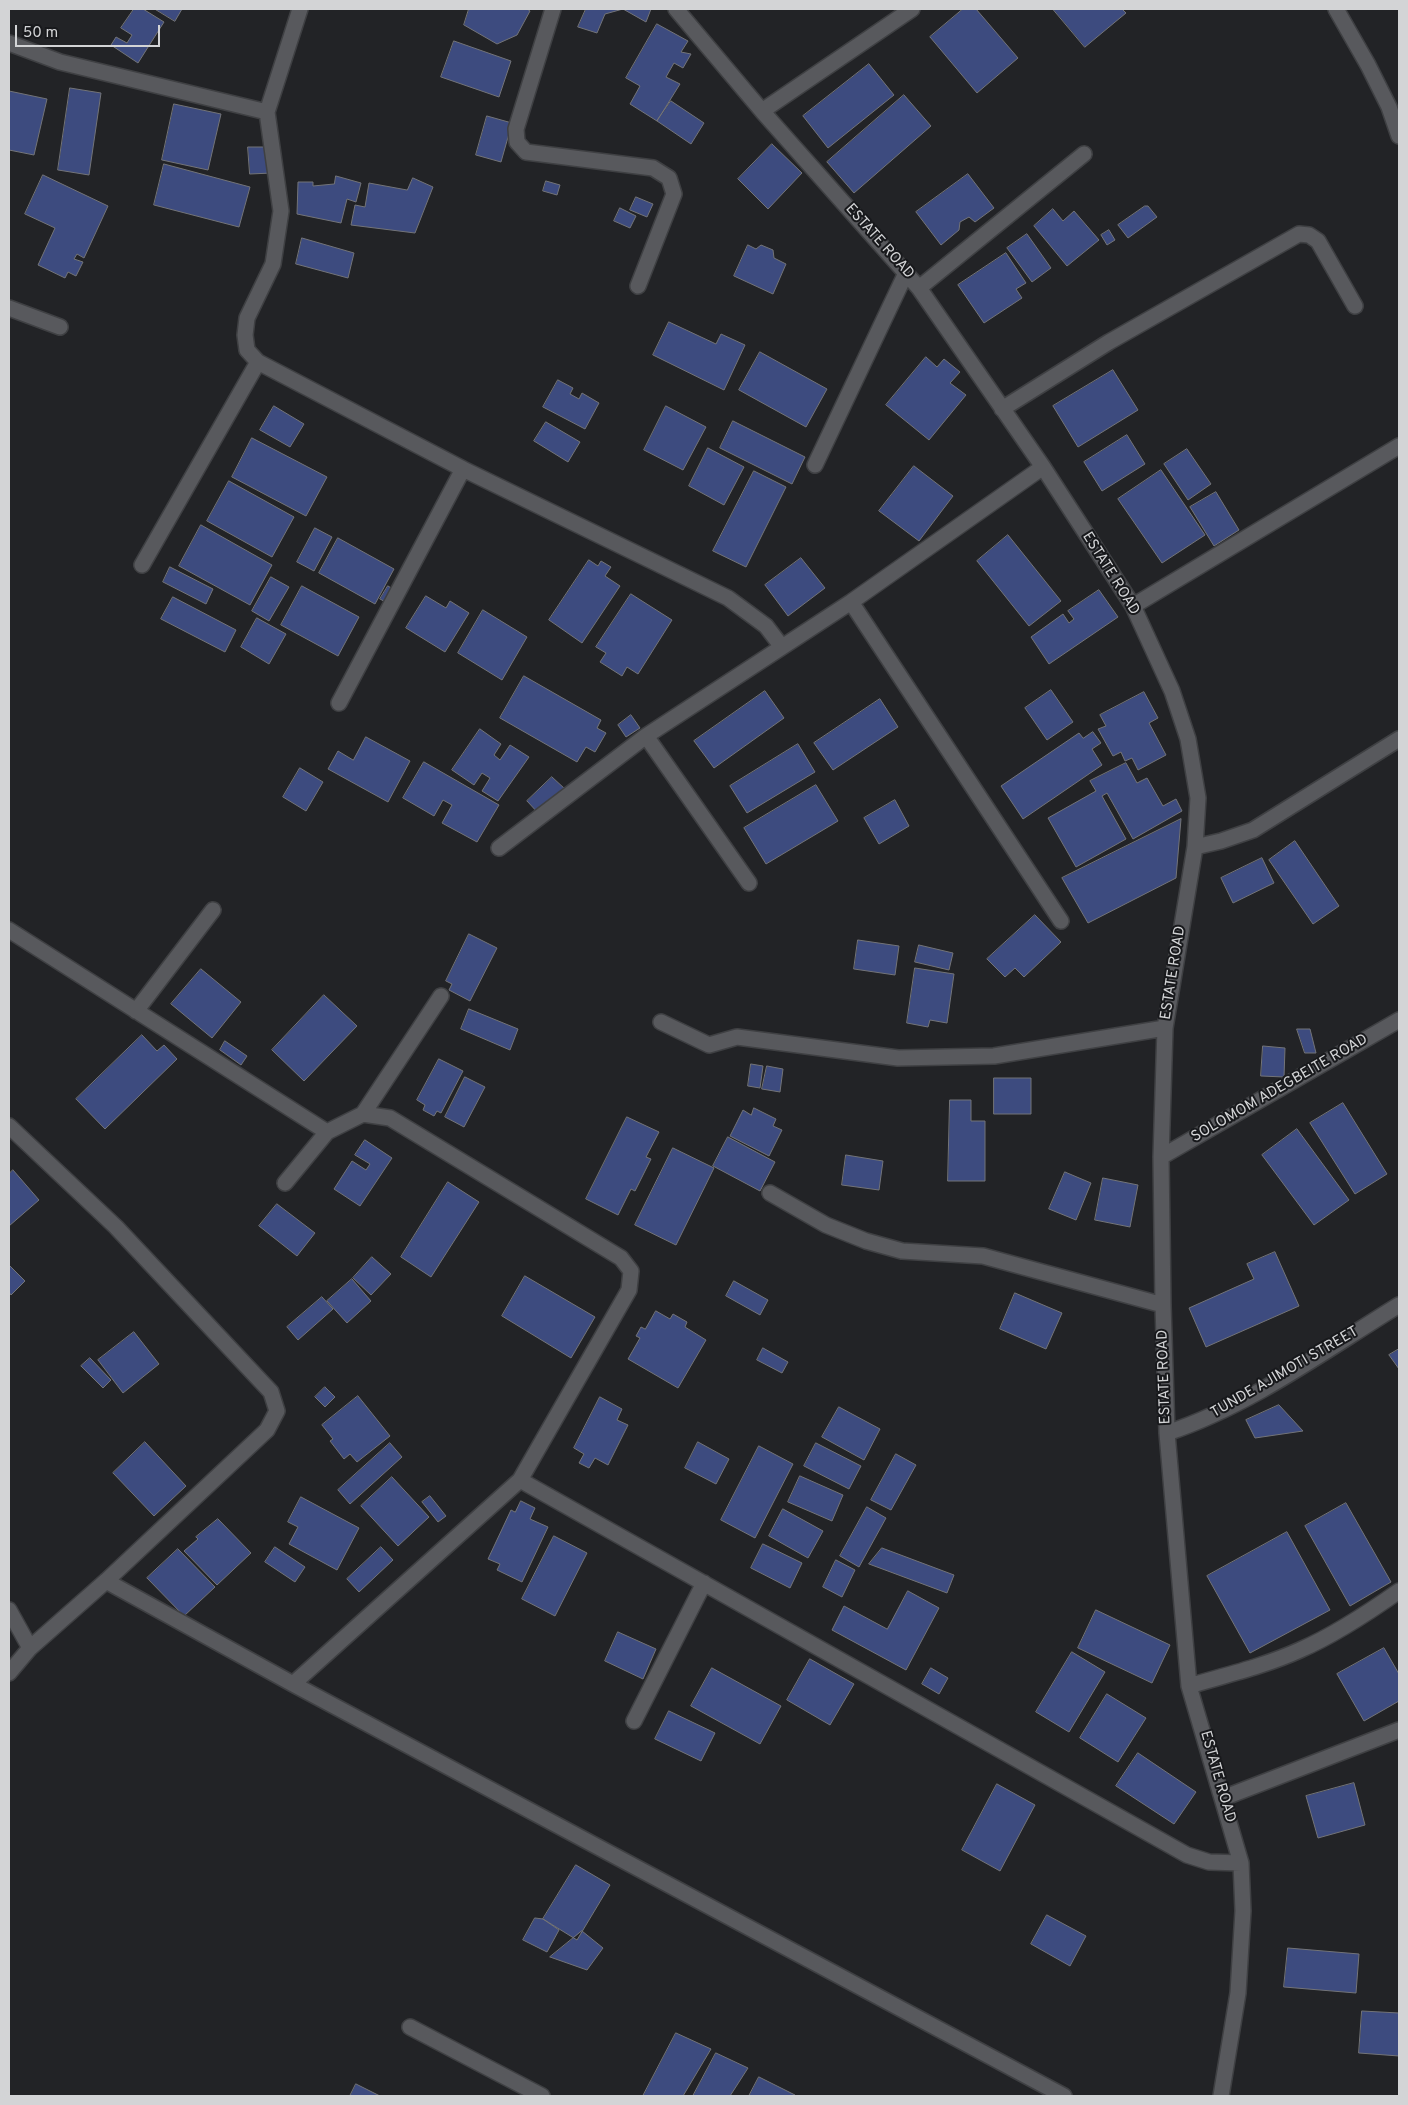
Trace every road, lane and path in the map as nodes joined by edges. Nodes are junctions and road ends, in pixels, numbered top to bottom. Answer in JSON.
{"nodes":[{"id":1,"x":300,"y":9,"type":"edge"},
{"id":2,"x":553,"y":9,"type":"edge"},
{"id":3,"x":676,"y":9,"type":"edge"},
{"id":4,"x":912,"y":9,"type":"edge"},
{"id":5,"x":1336,"y":9,"type":"edge"},
{"id":6,"x":9,"y":43,"type":"edge"},
{"id":7,"x":762,"y":110,"type":"junction"},
{"id":8,"x":267,"y":112,"type":"junction"},
{"id":9,"x":1399,"y":136,"type":"edge"},
{"id":10,"x":1084,"y":154,"type":"dead end"},
{"id":11,"x":906,"y":273,"type":"junction"},
{"id":12,"x":638,"y":286,"type":"dead end"},
{"id":13,"x":919,"y":288,"type":"junction"},
{"id":14,"x":1355,"y":306,"type":"dead end"},
{"id":15,"x":9,"y":308,"type":"edge"},
{"id":16,"x":60,"y":327,"type":"dead end"},
{"id":17,"x":258,"y":362,"type":"junction"},
{"id":18,"x":1002,"y":409,"type":"junction"},
{"id":19,"x":1399,"y":446,"type":"edge"},
{"id":20,"x":815,"y":465,"type":"dead end"},
{"id":21,"x":1043,"y":467,"type":"junction"},
{"id":22,"x":463,"y":468,"type":"junction"},
{"id":23,"x":142,"y":565,"type":"dead end"},
{"id":24,"x":850,"y":602,"type":"junction"},
{"id":25,"x":1133,"y":606,"type":"junction"},
{"id":26,"x":782,"y":647,"type":"junction"},
{"id":27,"x":340,"y":703,"type":"dead end"},
{"id":28,"x":646,"y":736,"type":"junction"},
{"id":29,"x":1399,"y":739,"type":"edge"},
{"id":30,"x":1195,"y":847,"type":"junction"},
{"id":31,"x":499,"y":848,"type":"dead end"},
{"id":32,"x":749,"y":883,"type":"dead end"},
{"id":33,"x":213,"y":910,"type":"dead end"},
{"id":34,"x":1061,"y":921,"type":"dead end"},
{"id":35,"x":9,"y":930,"type":"edge"},
{"id":36,"x":440,"y":996,"type":"dead end"},
{"id":37,"x":136,"y":1011,"type":"junction"},
{"id":38,"x":1399,"y":1020,"type":"edge"},
{"id":39,"x":661,"y":1022,"type":"dead end"},
{"id":40,"x":1165,"y":1028,"type":"junction"},
{"id":41,"x":363,"y":1114,"type":"junction"},
{"id":42,"x":9,"y":1126,"type":"edge"},
{"id":43,"x":327,"y":1132,"type":"junction"},
{"id":44,"x":1161,"y":1157,"type":"junction"},
{"id":45,"x":285,"y":1183,"type":"dead end"},
{"id":46,"x":770,"y":1193,"type":"dead end"},
{"id":47,"x":1163,"y":1305,"type":"junction"},
{"id":48,"x":1399,"y":1305,"type":"edge"},
{"id":49,"x":1167,"y":1433,"type":"junction"},
{"id":50,"x":520,"y":1480,"type":"junction"},
{"id":51,"x":106,"y":1581,"type":"junction"},
{"id":52,"x":704,"y":1583,"type":"junction"},
{"id":53,"x":1399,"y":1591,"type":"edge"},
{"id":54,"x":9,"y":1610,"type":"edge"},
{"id":55,"x":30,"y":1648,"type":"junction"},
{"id":56,"x":9,"y":1673,"type":"edge"},
{"id":57,"x":293,"y":1684,"type":"junction"},
{"id":58,"x":1190,"y":1686,"type":"junction"},
{"id":59,"x":634,"y":1721,"type":"dead end"},
{"id":60,"x":1399,"y":1730,"type":"edge"},
{"id":61,"x":1223,"y":1798,"type":"junction"},
{"id":62,"x":1241,"y":1863,"type":"junction"},
{"id":63,"x":410,"y":2027,"type":"dead end"},
{"id":64,"x":1058,"y":2095,"type":"edge"},
{"id":65,"x":542,"y":2096,"type":"edge"},
{"id":66,"x":1221,"y":2096,"type":"edge"}],
"edges":[{"from":1,"to":8,"type":"street"},
{"from":2,"to":12,"type":"street"},
{"from":3,"to":7,"type":"street","name":"ESTATE ROAD"},
{"from":4,"to":7,"type":"street"},
{"from":5,"to":9,"type":"street"},
{"from":6,"to":8,"type":"street"},
{"from":7,"to":11,"type":"street","name":"ESTATE ROAD"},
{"from":8,"to":17,"type":"street"},
{"from":10,"to":13,"type":"street"},
{"from":11,"to":13,"type":"street","name":"ESTATE ROAD"},
{"from":11,"to":20,"type":"street"},
{"from":13,"to":18,"type":"street","name":"ESTATE ROAD"},
{"from":14,"to":18,"type":"street"},
{"from":15,"to":16,"type":"street"},
{"from":17,"to":22,"type":"street"},
{"from":17,"to":23,"type":"street"},
{"from":18,"to":21,"type":"street","name":"ESTATE ROAD"},
{"from":19,"to":25,"type":"street"},
{"from":21,"to":24,"type":"street"},
{"from":21,"to":25,"type":"street","name":"ESTATE ROAD"},
{"from":22,"to":26,"type":"street"},
{"from":22,"to":27,"type":"street"},
{"from":24,"to":26,"type":"street"},
{"from":24,"to":34,"type":"street"},
{"from":25,"to":30,"type":"street","name":"ESTATE ROAD"},
{"from":26,"to":28,"type":"street"},
{"from":28,"to":31,"type":"street"},
{"from":28,"to":32,"type":"street"},
{"from":29,"to":30,"type":"street"},
{"from":30,"to":40,"type":"street","name":"ESTATE ROAD"},
{"from":33,"to":37,"type":"street"},
{"from":35,"to":37,"type":"street"},
{"from":36,"to":41,"type":"street"},
{"from":37,"to":43,"type":"street"},
{"from":38,"to":44,"type":"street","name":"SOLOMOM ADEGBEITE ROAD"},
{"from":39,"to":40,"type":"street"},
{"from":40,"to":44,"type":"street","name":"ESTATE ROAD"},
{"from":41,"to":43,"type":"street"},
{"from":41,"to":50,"type":"street"},
{"from":42,"to":51,"type":"street"},
{"from":43,"to":45,"type":"street"},
{"from":44,"to":47,"type":"street","name":"ESTATE ROAD"},
{"from":46,"to":47,"type":"street"},
{"from":47,"to":49,"type":"street","name":"ESTATE ROAD"},
{"from":48,"to":49,"type":"street","name":"TUNDE AJIMOTI STREET"},
{"from":49,"to":58,"type":"street","name":"ESTATE ROAD"},
{"from":50,"to":52,"type":"street"},
{"from":50,"to":57,"type":"street"},
{"from":51,"to":55,"type":"street"},
{"from":51,"to":57,"type":"street"},
{"from":52,"to":59,"type":"street"},
{"from":52,"to":62,"type":"street"},
{"from":53,"to":58,"type":"street"},
{"from":54,"to":55,"type":"street"},
{"from":55,"to":56,"type":"street"},
{"from":57,"to":64,"type":"street"},
{"from":58,"to":61,"type":"street","name":"ESTATE ROAD"},
{"from":60,"to":61,"type":"street"},
{"from":61,"to":62,"type":"street","name":"ESTATE ROAD"},
{"from":62,"to":66,"type":"street","name":"ESTATE ROAD"},
{"from":63,"to":65,"type":"street"}]}
